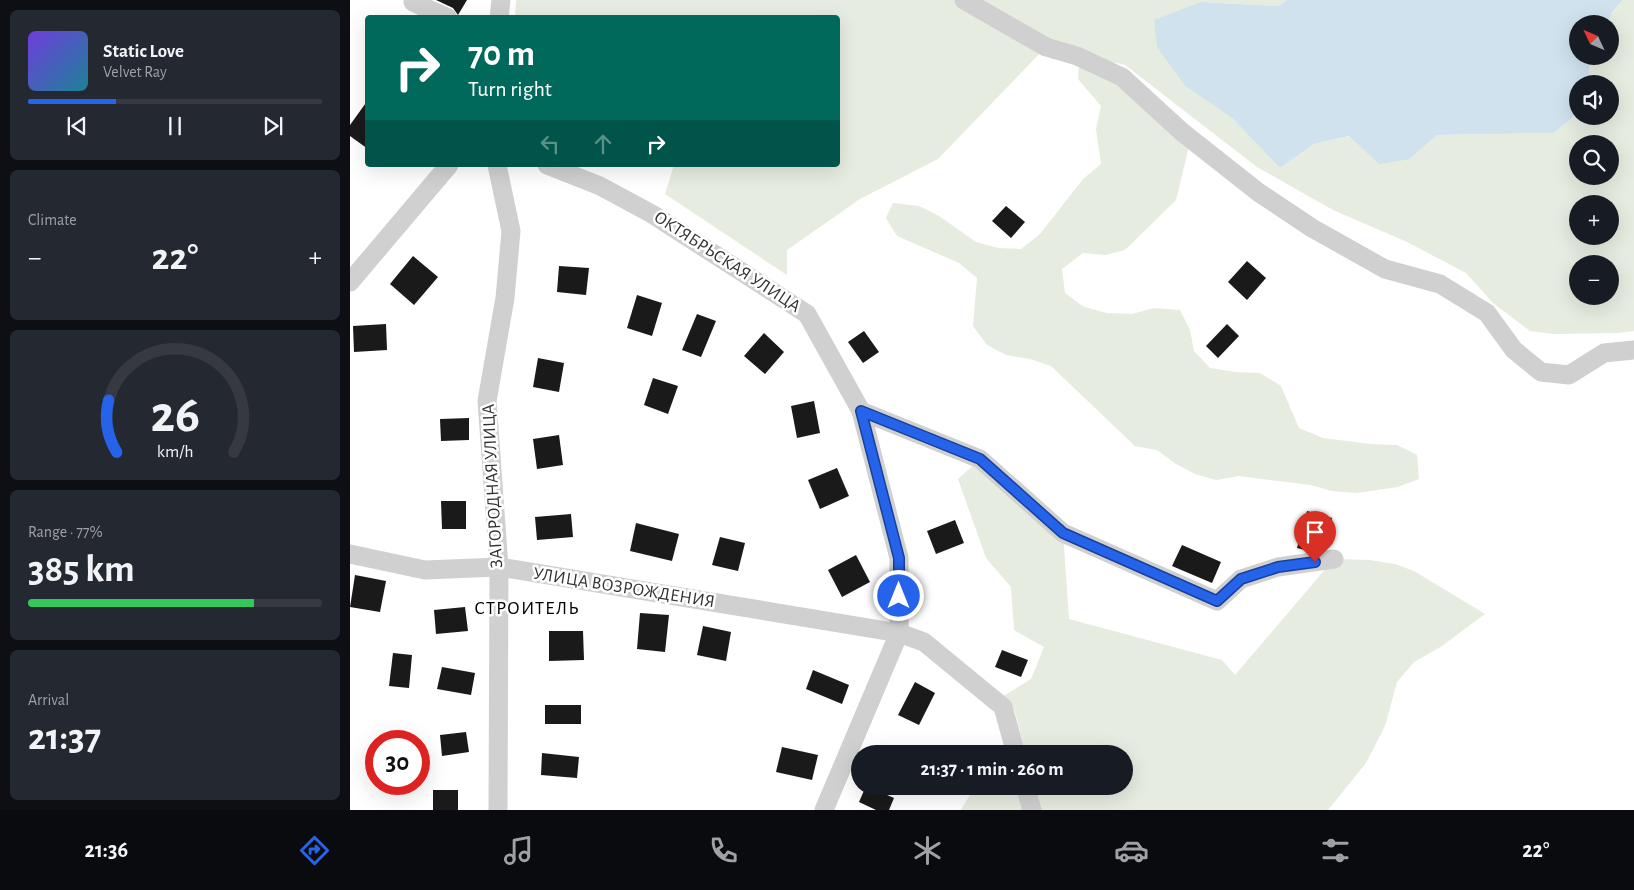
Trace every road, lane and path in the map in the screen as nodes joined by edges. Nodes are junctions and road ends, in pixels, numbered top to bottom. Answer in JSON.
{"nodes":[{"id":1,"x":501,"y":0,"type":"edge"},
{"id":2,"x":964,"y":0,"type":"edge"},
{"id":3,"x":414,"y":2,"type":"dead end"},
{"id":4,"x":442,"y":15,"type":"edge"},
{"id":5,"x":499,"y":15,"type":"edge"},
{"id":6,"x":447,"y":167,"type":"edge"},
{"id":7,"x":497,"y":167,"type":"edge"},
{"id":8,"x":552,"y":167,"type":"edge"},
{"id":9,"x":350,"y":282,"type":"edge"},
{"id":10,"x":1634,"y":350,"type":"edge"},
{"id":11,"x":861,"y":411,"type":"junction"},
{"id":12,"x":350,"y":554,"type":"edge"},
{"id":13,"x":1334,"y":559,"type":"dead end"},
{"id":14,"x":499,"y":567,"type":"junction"},
{"id":15,"x":898,"y":633,"type":"junction"},
{"id":16,"x":1014,"y":745,"type":"edge"},
{"id":17,"x":1028,"y":795,"type":"edge"},
{"id":18,"x":498,"y":810,"type":"edge"},
{"id":19,"x":824,"y":810,"type":"edge"},
{"id":20,"x":1032,"y":810,"type":"edge"}],
"edges":[{"from":1,"to":5,"type":"street"},
{"from":2,"to":10,"type":"street"},
{"from":3,"to":4,"type":"street"},
{"from":6,"to":9,"type":"street"},
{"from":7,"to":14,"type":"street","name":"ЗАГОРОДНАЯ УЛИЦА"},
{"from":8,"to":11,"type":"street","name":"ОКТЯБРЬСКАЯ УЛИЦА"},
{"from":11,"to":13,"type":"street"},
{"from":11,"to":15,"type":"street","name":"ОКТЯБРЬСКАЯ УЛИЦА"},
{"from":12,"to":14,"type":"street","name":"УЛИЦА ВОЗРОЖДЕНИЯ"},
{"from":14,"to":15,"type":"street","name":"УЛИЦА ВОЗРОЖДЕНИЯ"},
{"from":14,"to":18,"type":"street","name":"ЗАГОРОДНАЯ УЛИЦА"},
{"from":15,"to":16,"type":"street","name":"УЛИЦА ВОЗРОЖДЕНИЯ"},
{"from":15,"to":19,"type":"street","name":"ОКТЯБРЬСКАЯ УЛИЦА"},
{"from":17,"to":20,"type":"street"}]}
